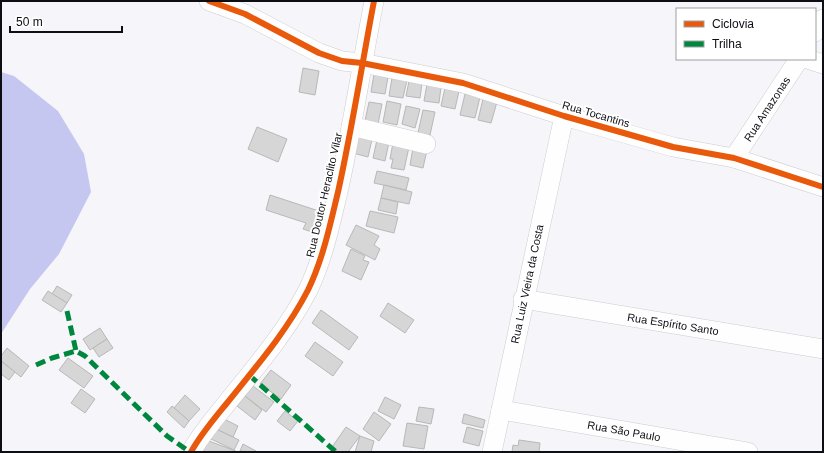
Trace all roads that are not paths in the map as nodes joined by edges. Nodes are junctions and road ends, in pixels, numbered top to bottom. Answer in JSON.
{"nodes":[{"id":1,"x":209,"y":1,"type":"edge"},
{"id":2,"x":374,"y":1,"type":"edge"},
{"id":3,"x":823,"y":19,"type":"edge"},
{"id":4,"x":816,"y":30,"type":"edge"},
{"id":5,"x":798,"y":60,"type":"edge"},
{"id":6,"x":810,"y":60,"type":"edge"},
{"id":7,"x":362,"y":63,"type":"junction"},
{"id":8,"x":823,"y":64,"type":"edge"},
{"id":9,"x":564,"y":116,"type":"junction"},
{"id":10,"x":350,"y":126,"type":"junction"},
{"id":11,"x":426,"y":144,"type":"dead end"},
{"id":12,"x":734,"y":158,"type":"junction"},
{"id":13,"x":823,"y":187,"type":"edge"},
{"id":14,"x":524,"y":300,"type":"junction"},
{"id":15,"x":823,"y":350,"type":"edge"},
{"id":16,"x":501,"y":410,"type":"junction"},
{"id":17,"x":191,"y":452,"type":"edge"},
{"id":18,"x":492,"y":452,"type":"edge"},
{"id":19,"x":748,"y":452,"type":"edge"}],
"edges":[{"from":1,"to":7,"type":"street","name":"Rua Tocantins"},
{"from":2,"to":7,"type":"street","name":"Rua Doutor Heraclito Vilar"},
{"from":3,"to":4,"type":"street"},
{"from":5,"to":12,"type":"street","name":"Rua Amazonas"},
{"from":6,"to":8,"type":"street"},
{"from":7,"to":9,"type":"street","name":"Rua Tocantins"},
{"from":7,"to":10,"type":"street","name":"Rua Doutor Heraclito Vilar"},
{"from":9,"to":12,"type":"street","name":"Rua Tocantins"},
{"from":9,"to":14,"type":"street","name":"Rua Luiz Vieira da Costa"},
{"from":10,"to":11,"type":"street"},
{"from":10,"to":17,"type":"street","name":"Rua Doutor Heraclito Vilar"},
{"from":12,"to":13,"type":"street","name":"Rua Tocantins"},
{"from":14,"to":15,"type":"street","name":"Rua Espírito Santo"},
{"from":14,"to":16,"type":"street","name":"Rua Luiz Vieira da Costa"},
{"from":16,"to":18,"type":"street","name":"Rua Luiz Vieira da Costa"},
{"from":16,"to":19,"type":"street","name":"Rua São Paulo"}]}
